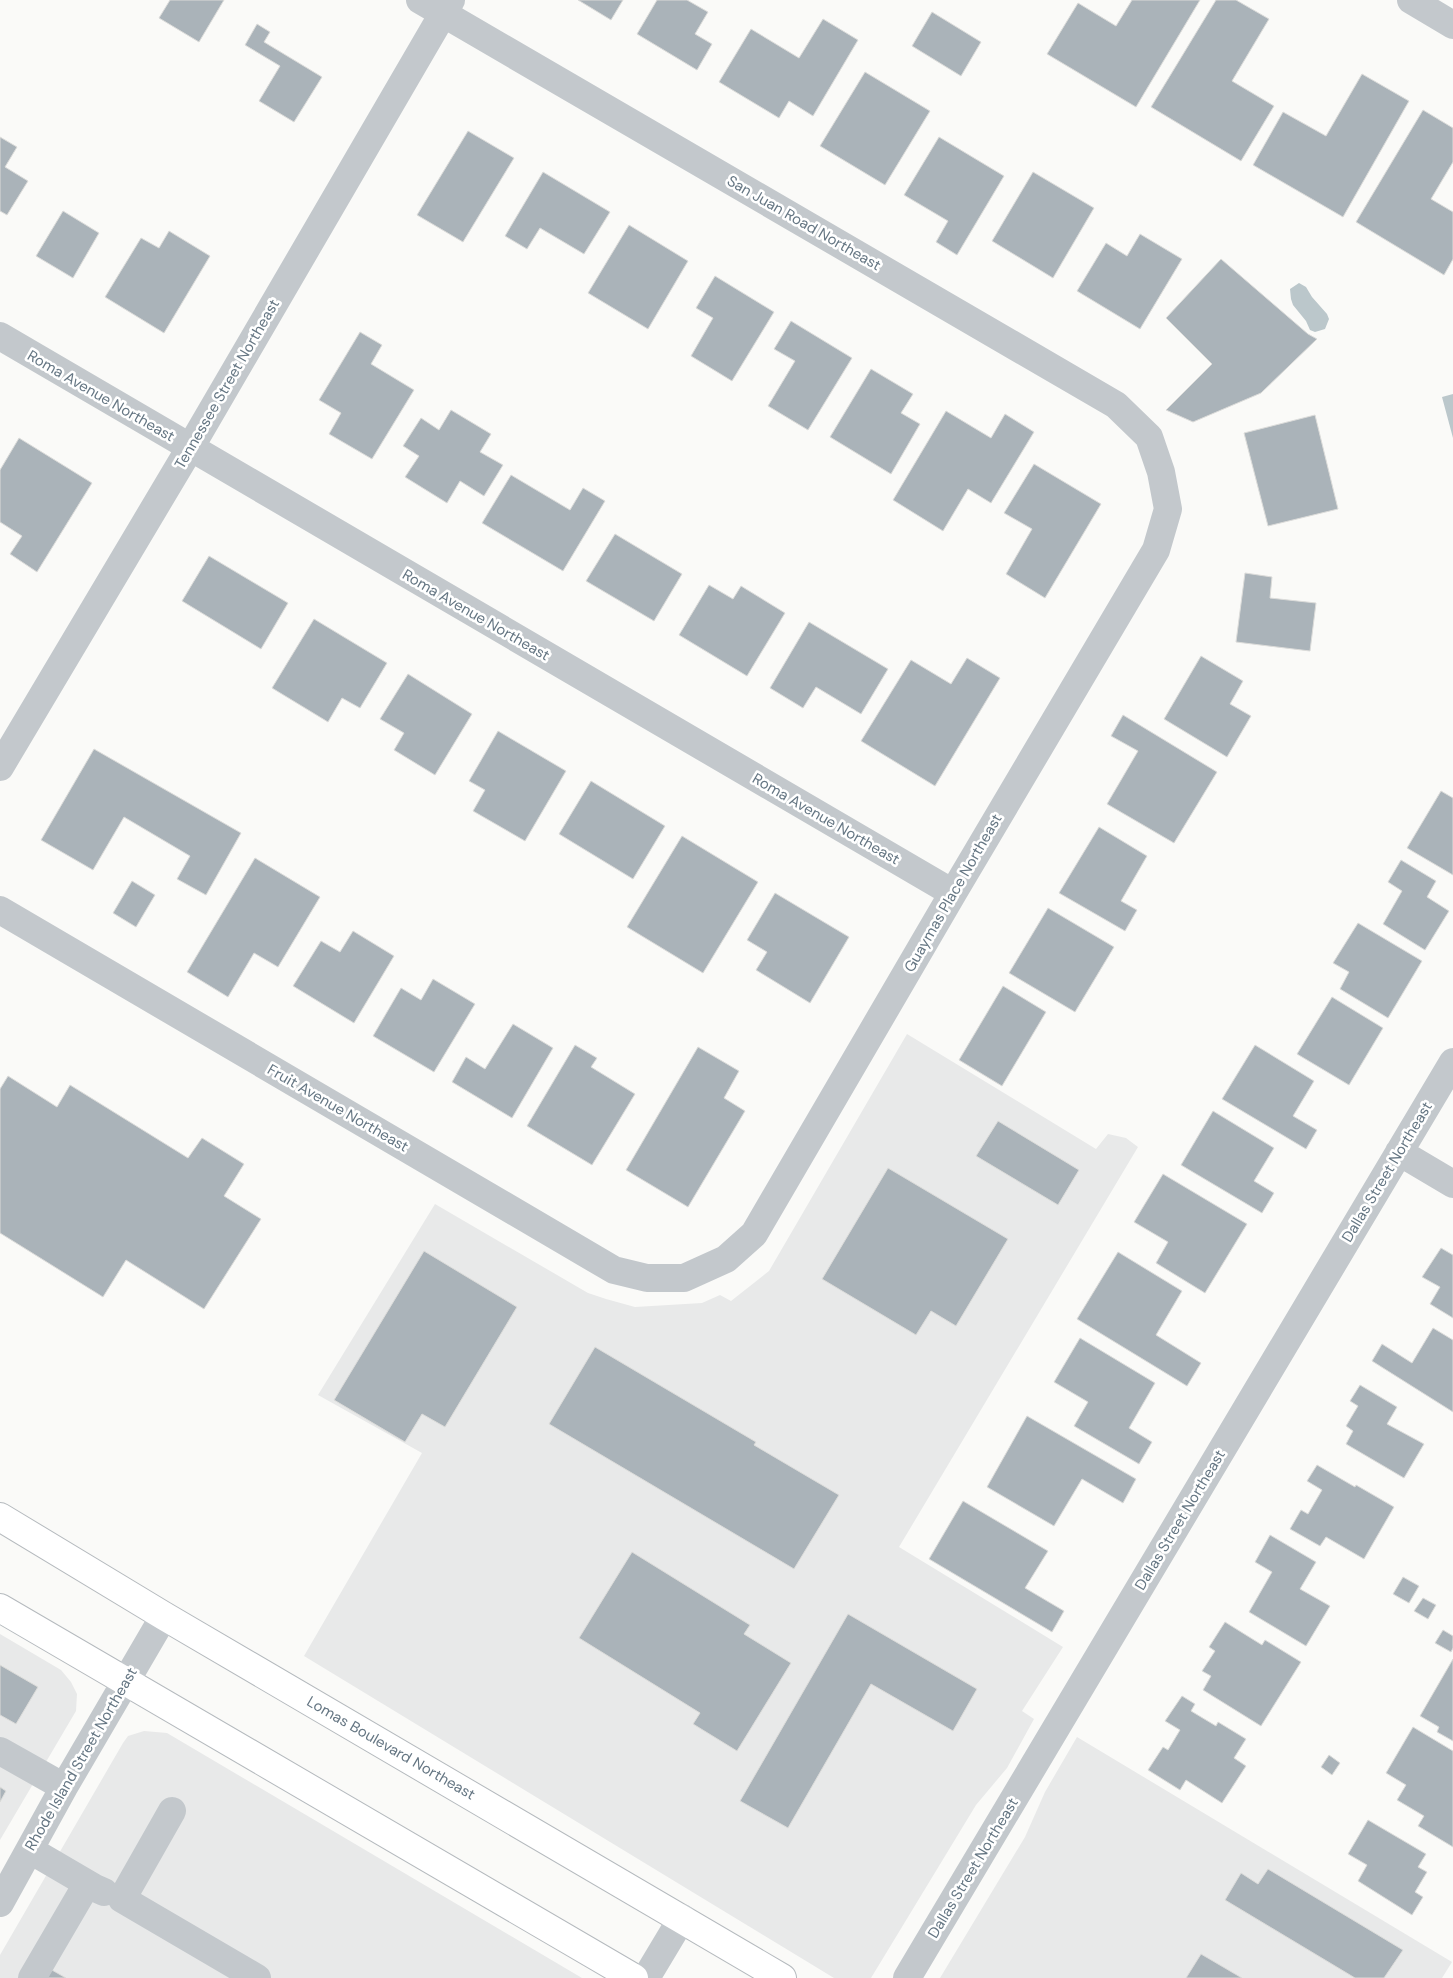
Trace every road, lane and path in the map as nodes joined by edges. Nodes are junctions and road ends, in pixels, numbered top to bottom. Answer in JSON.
{"nodes":[{"id":1,"x":420,"y":0,"type":"edge"},
{"id":2,"x":1411,"y":0,"type":"edge"},
{"id":3,"x":447,"y":7,"type":"edge"},
{"id":4,"x":1453,"y":25,"type":"edge"},
{"id":5,"x":0,"y":336,"type":"edge"},
{"id":6,"x":190,"y":448,"type":"junction"},
{"id":7,"x":1161,"y":472,"type":"joint"},
{"id":8,"x":0,"y":767,"type":"edge"},
{"id":9,"x":953,"y":893,"type":"junction"},
{"id":10,"x":0,"y":910,"type":"edge"},
{"id":11,"x":1453,"y":1062,"type":"edge"},
{"id":12,"x":1399,"y":1152,"type":"junction"},
{"id":13,"x":1453,"y":1184,"type":"edge"},
{"id":14,"x":684,"y":1278,"type":"joint"},
{"id":15,"x":0,"y":1517,"type":"edge"},
{"id":16,"x":0,"y":1608,"type":"edge"},
{"id":17,"x":164,"y":1616,"type":"junction"},
{"id":18,"x":124,"y":1681,"type":"junction"},
{"id":19,"x":0,"y":1751,"type":"edge"},
{"id":20,"x":64,"y":1787,"type":"junction"},
{"id":21,"x":172,"y":1811,"type":"dead end"},
{"id":22,"x":30,"y":1850,"type":"junction"},
{"id":23,"x":87,"y":1884,"type":"junction"},
{"id":24,"x":122,"y":1899,"type":"junction"},
{"id":25,"x":0,"y":1903,"type":"edge"},
{"id":26,"x":682,"y":1918,"type":"junction"},
{"id":27,"x":32,"y":1978,"type":"edge"},
{"id":28,"x":257,"y":1978,"type":"edge"},
{"id":29,"x":634,"y":1978,"type":"edge"},
{"id":30,"x":646,"y":1978,"type":"edge"},
{"id":31,"x":782,"y":1978,"type":"edge"},
{"id":32,"x":907,"y":1978,"type":"edge"}],
"edges":[{"from":1,"to":3,"type":"street","name":"San Juan Road Northeast"},
{"from":2,"to":4,"type":"street"},
{"from":3,"to":6,"type":"street","name":"Tennessee Street Northeast"},
{"from":3,"to":7,"type":"street","name":"San Juan Road Northeast"},
{"from":5,"to":6,"type":"street","name":"Roma Avenue Northeast"},
{"from":6,"to":8,"type":"street","name":"Tennessee Street Northeast"},
{"from":6,"to":9,"type":"street","name":"Roma Avenue Northeast"},
{"from":7,"to":9,"type":"street","name":"Guaymas Place Northeast"},
{"from":9,"to":14,"type":"street","name":"Guaymas Place Northeast"},
{"from":10,"to":14,"type":"street","name":"Fruit Avenue Northeast"},
{"from":11,"to":12,"type":"street","name":"Dallas Street Northeast"},
{"from":12,"to":13,"type":"street"},
{"from":12,"to":32,"type":"street","name":"Dallas Street Northeast"},
{"from":15,"to":17,"type":"main road","name":"Lomas Boulevard Northeast"},
{"from":16,"to":18,"type":"main road"},
{"from":17,"to":18,"type":"street","name":"Rhode Island Street Northeast"},
{"from":17,"to":26,"type":"main road","name":"Lomas Boulevard Northeast"},
{"from":18,"to":20,"type":"street","name":"Rhode Island Street Northeast"},
{"from":18,"to":29,"type":"main road"},
{"from":19,"to":20,"type":"street"},
{"from":20,"to":22,"type":"street","name":"Rhode Island Street Northeast"},
{"from":21,"to":24,"type":"street"},
{"from":22,"to":23,"type":"street"},
{"from":22,"to":25,"type":"street","name":"Rhode Island Street Northeast"},
{"from":23,"to":24,"type":"street"},
{"from":23,"to":27,"type":"street"},
{"from":24,"to":28,"type":"street"},
{"from":26,"to":30,"type":"street"},
{"from":26,"to":31,"type":"main road","name":"Lomas Boulevard Northeast"}]}
